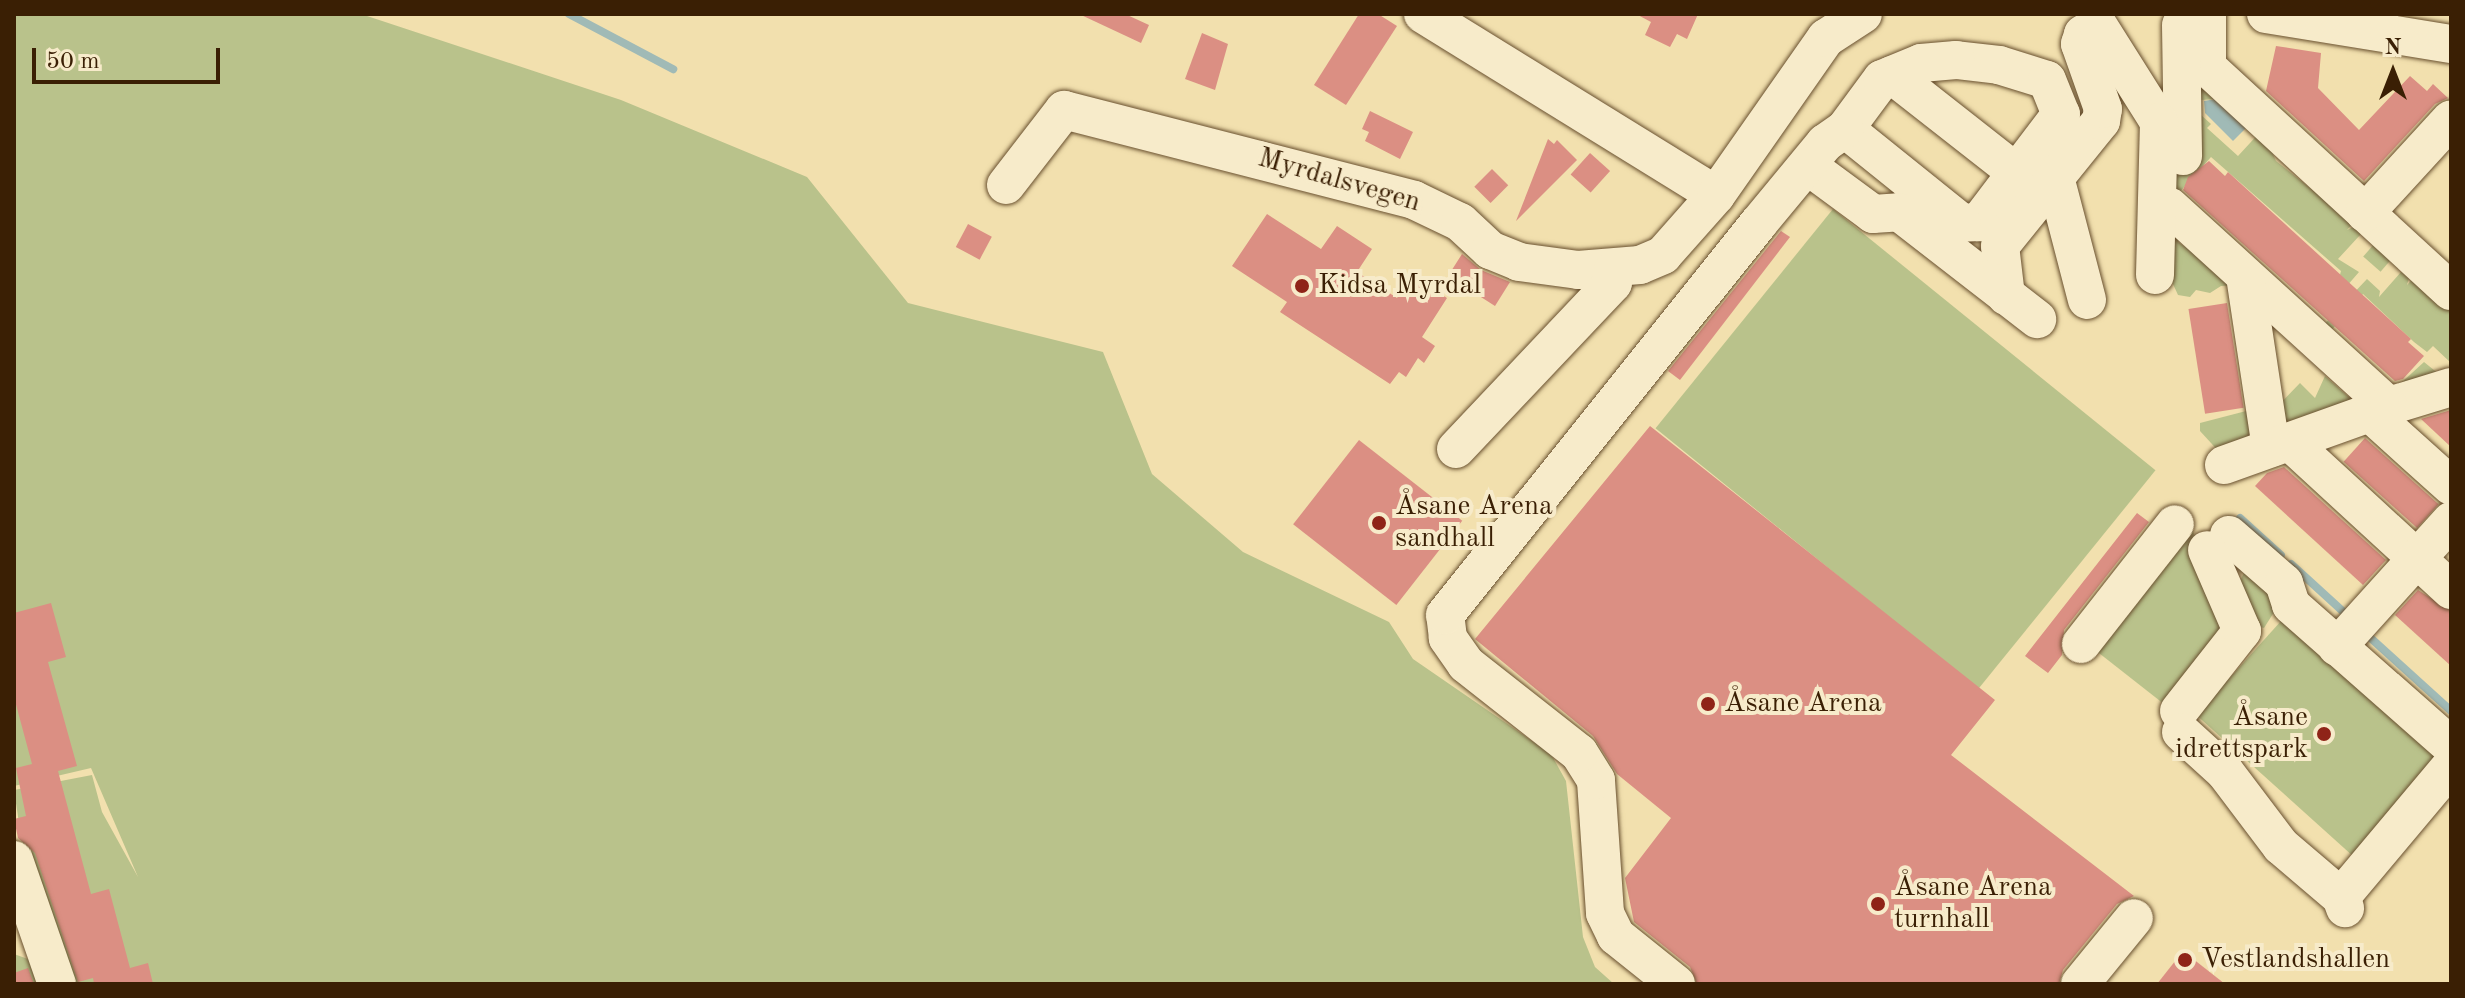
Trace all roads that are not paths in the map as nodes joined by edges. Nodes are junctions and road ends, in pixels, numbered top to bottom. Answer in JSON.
{"nodes":[{"id":1,"x":1423,"y":14,"type":"edge"},
{"id":2,"x":1863,"y":14,"type":"edge"},
{"id":3,"x":2062,"y":14,"type":"edge"},
{"id":4,"x":2181,"y":14,"type":"edge"},
{"id":5,"x":2207,"y":14,"type":"edge"},
{"id":6,"x":2266,"y":14,"type":"edge"},
{"id":7,"x":2451,"y":44,"type":"edge"},
{"id":8,"x":1892,"y":75,"type":"junction"},
{"id":9,"x":2047,"y":80,"type":"junction"},
{"id":10,"x":2451,"y":119,"type":"edge"},
{"id":11,"x":1845,"y":129,"type":"junction"},
{"id":12,"x":2183,"y":156,"type":"dead end"},
{"id":13,"x":1808,"y":166,"type":"junction"},
{"id":14,"x":2017,"y":173,"type":"junction"},
{"id":15,"x":2055,"y":177,"type":"junction"},
{"id":16,"x":1006,"y":185,"type":"dead end"},
{"id":17,"x":1716,"y":195,"type":"junction"},
{"id":18,"x":2170,"y":207,"type":"dead end"},
{"id":19,"x":2365,"y":213,"type":"junction"},
{"id":20,"x":1613,"y":270,"type":"junction"},
{"id":21,"x":2155,"y":275,"type":"dead end"},
{"id":22,"x":2245,"y":276,"type":"junction"},
{"id":23,"x":2451,"y":291,"type":"edge"},
{"id":24,"x":2006,"y":296,"type":"junction"},
{"id":25,"x":2087,"y":300,"type":"dead end"},
{"id":26,"x":2037,"y":319,"type":"dead end"},
{"id":27,"x":2451,"y":387,"type":"edge"},
{"id":28,"x":2380,"y":409,"type":"junction"},
{"id":29,"x":2281,"y":445,"type":"junction"},
{"id":30,"x":1456,"y":449,"type":"dead end"},
{"id":31,"x":2224,"y":465,"type":"dead end"},
{"id":32,"x":2451,"y":486,"type":"edge"},
{"id":33,"x":2451,"y":521,"type":"edge"},
{"id":34,"x":2175,"y":524,"type":"dead end"},
{"id":35,"x":2417,"y":558,"type":"junction"},
{"id":36,"x":2451,"y":590,"type":"edge"},
{"id":37,"x":2352,"y":629,"type":"junction"},
{"id":38,"x":2081,"y":644,"type":"dead end"},
{"id":39,"x":2451,"y":746,"type":"edge"},
{"id":40,"x":2451,"y":766,"type":"edge"},
{"id":41,"x":14,"y":860,"type":"edge"},
{"id":42,"x":2134,"y":918,"type":"dead end"},
{"id":43,"x":57,"y":984,"type":"edge"},
{"id":44,"x":1676,"y":984,"type":"edge"},
{"id":45,"x":2080,"y":984,"type":"edge"}],
"edges":[{"from":1,"to":17,"type":"street"},
{"from":2,"to":17,"type":"street","name":"Myrdalsvegen"},
{"from":3,"to":9,"type":"street"},
{"from":4,"to":12,"type":"street"},
{"from":5,"to":19,"type":"street"},
{"from":6,"to":7,"type":"street"},
{"from":8,"to":9,"type":"street"},
{"from":8,"to":11,"type":"street"},
{"from":8,"to":14,"type":"street"},
{"from":9,"to":14,"type":"street"},
{"from":10,"to":19,"type":"street"},
{"from":11,"to":13,"type":"street"},
{"from":11,"to":14,"type":"street"},
{"from":13,"to":24,"type":"street"},
{"from":13,"to":44,"type":"street"},
{"from":15,"to":21,"type":"street"},
{"from":15,"to":24,"type":"street"},
{"from":15,"to":25,"type":"street"},
{"from":16,"to":20,"type":"street","name":"Myrdalsvegen"},
{"from":17,"to":20,"type":"street","name":"Myrdalsvegen"},
{"from":18,"to":22,"type":"street"},
{"from":19,"to":23,"type":"street"},
{"from":20,"to":30,"type":"street"},
{"from":22,"to":28,"type":"street"},
{"from":22,"to":29,"type":"street"},
{"from":24,"to":26,"type":"street"},
{"from":27,"to":28,"type":"street"},
{"from":28,"to":29,"type":"street"},
{"from":28,"to":32,"type":"street"},
{"from":29,"to":31,"type":"street"},
{"from":29,"to":35,"type":"street"},
{"from":33,"to":35,"type":"street"},
{"from":34,"to":38,"type":"street"},
{"from":35,"to":36,"type":"street"},
{"from":35,"to":37,"type":"street"},
{"from":37,"to":39,"type":"street"},
{"from":37,"to":40,"type":"street"},
{"from":41,"to":43,"type":"street"},
{"from":42,"to":45,"type":"street"}]}
